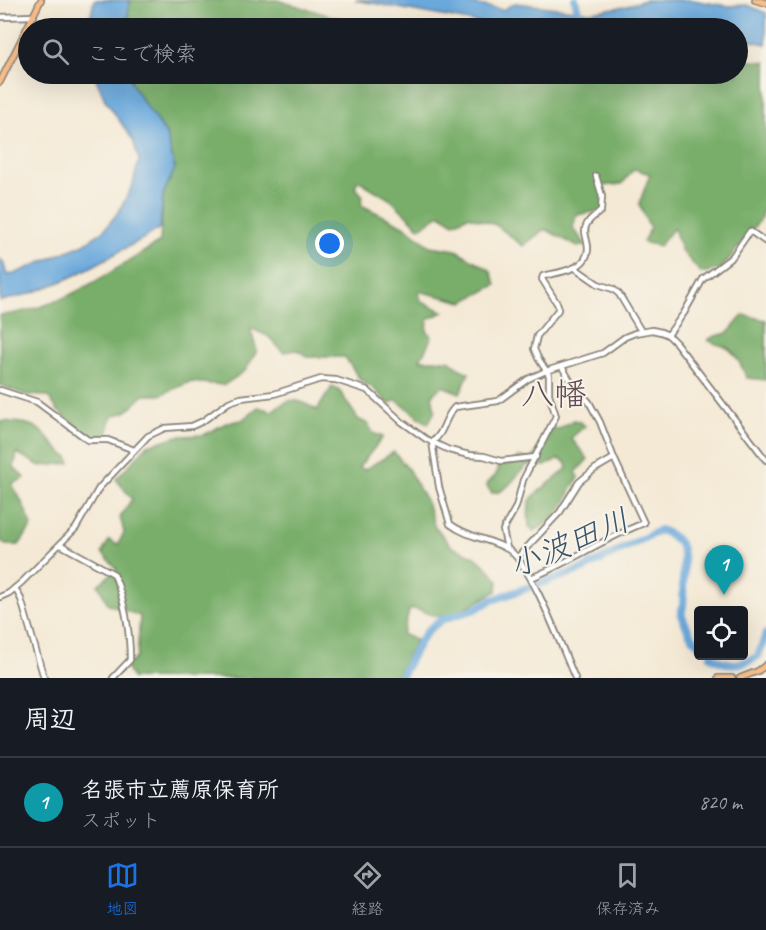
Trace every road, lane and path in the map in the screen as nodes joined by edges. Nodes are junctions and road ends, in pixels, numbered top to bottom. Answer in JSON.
{"nodes":[{"id":1,"x":41,"y":0,"type":"edge"},
{"id":2,"x":755,"y":0,"type":"edge"},
{"id":3,"x":766,"y":3,"type":"edge"},
{"id":4,"x":0,"y":16,"type":"edge"},
{"id":5,"x":34,"y":16,"type":"joint"},
{"id":6,"x":18,"y":47,"type":"edge"},
{"id":7,"x":0,"y":82,"type":"edge"},
{"id":8,"x":596,"y":176,"type":"dead end"},
{"id":9,"x":766,"y":242,"type":"edge"},
{"id":10,"x":575,"y":268,"type":"junction"},
{"id":11,"x":640,"y":331,"type":"junction"},
{"id":12,"x":668,"y":335,"type":"junction"},
{"id":13,"x":562,"y":367,"type":"junction"},
{"id":14,"x":546,"y":371,"type":"junction"},
{"id":15,"x":0,"y":390,"type":"edge"},
{"id":16,"x":432,"y":442,"type":"junction"},
{"id":17,"x":134,"y":450,"type":"junction"},
{"id":18,"x":536,"y":457,"type":"junction"},
{"id":19,"x":614,"y":458,"type":"junction"},
{"id":20,"x":766,"y":460,"type":"edge"},
{"id":21,"x":61,"y":545,"type":"junction"},
{"id":22,"x":507,"y":548,"type":"junction"},
{"id":23,"x":518,"y":557,"type":"junction"},
{"id":24,"x":531,"y":579,"type":"junction"},
{"id":25,"x":15,"y":588,"type":"junction"},
{"id":26,"x":0,"y":597,"type":"edge"},
{"id":27,"x":766,"y":664,"type":"edge"},
{"id":28,"x":44,"y":678,"type":"edge"},
{"id":29,"x":112,"y":678,"type":"edge"},
{"id":30,"x":575,"y":678,"type":"edge"},
{"id":31,"x":718,"y":678,"type":"edge"},
{"id":32,"x":732,"y":678,"type":"edge"},
{"id":33,"x":740,"y":678,"type":"edge"}],
"edges":[{"from":1,"to":5,"type":"main road"},
{"from":2,"to":3,"type":"main road"},
{"from":4,"to":5,"type":"street"},
{"from":6,"to":7,"type":"main road"},
{"from":8,"to":10,"type":"street"},
{"from":9,"to":12,"type":"street"},
{"from":10,"to":11,"type":"street"},
{"from":10,"to":14,"type":"street"},
{"from":11,"to":12,"type":"street"},
{"from":11,"to":13,"type":"street"},
{"from":12,"to":20,"type":"street"},
{"from":13,"to":14,"type":"street"},
{"from":13,"to":19,"type":"street"},
{"from":14,"to":16,"type":"street"},
{"from":14,"to":18,"type":"street"},
{"from":15,"to":17,"type":"street"},
{"from":16,"to":17,"type":"street"},
{"from":16,"to":18,"type":"street"},
{"from":16,"to":22,"type":"street"},
{"from":17,"to":21,"type":"street"},
{"from":18,"to":22,"type":"street"},
{"from":19,"to":23,"type":"street"},
{"from":19,"to":24,"type":"street"},
{"from":21,"to":25,"type":"street"},
{"from":21,"to":29,"type":"street"},
{"from":22,"to":23,"type":"street"},
{"from":23,"to":24,"type":"street"},
{"from":24,"to":30,"type":"street"},
{"from":25,"to":26,"type":"street"},
{"from":25,"to":28,"type":"street"},
{"from":27,"to":33,"type":"main road"},
{"from":31,"to":32,"type":"main road"}]}
